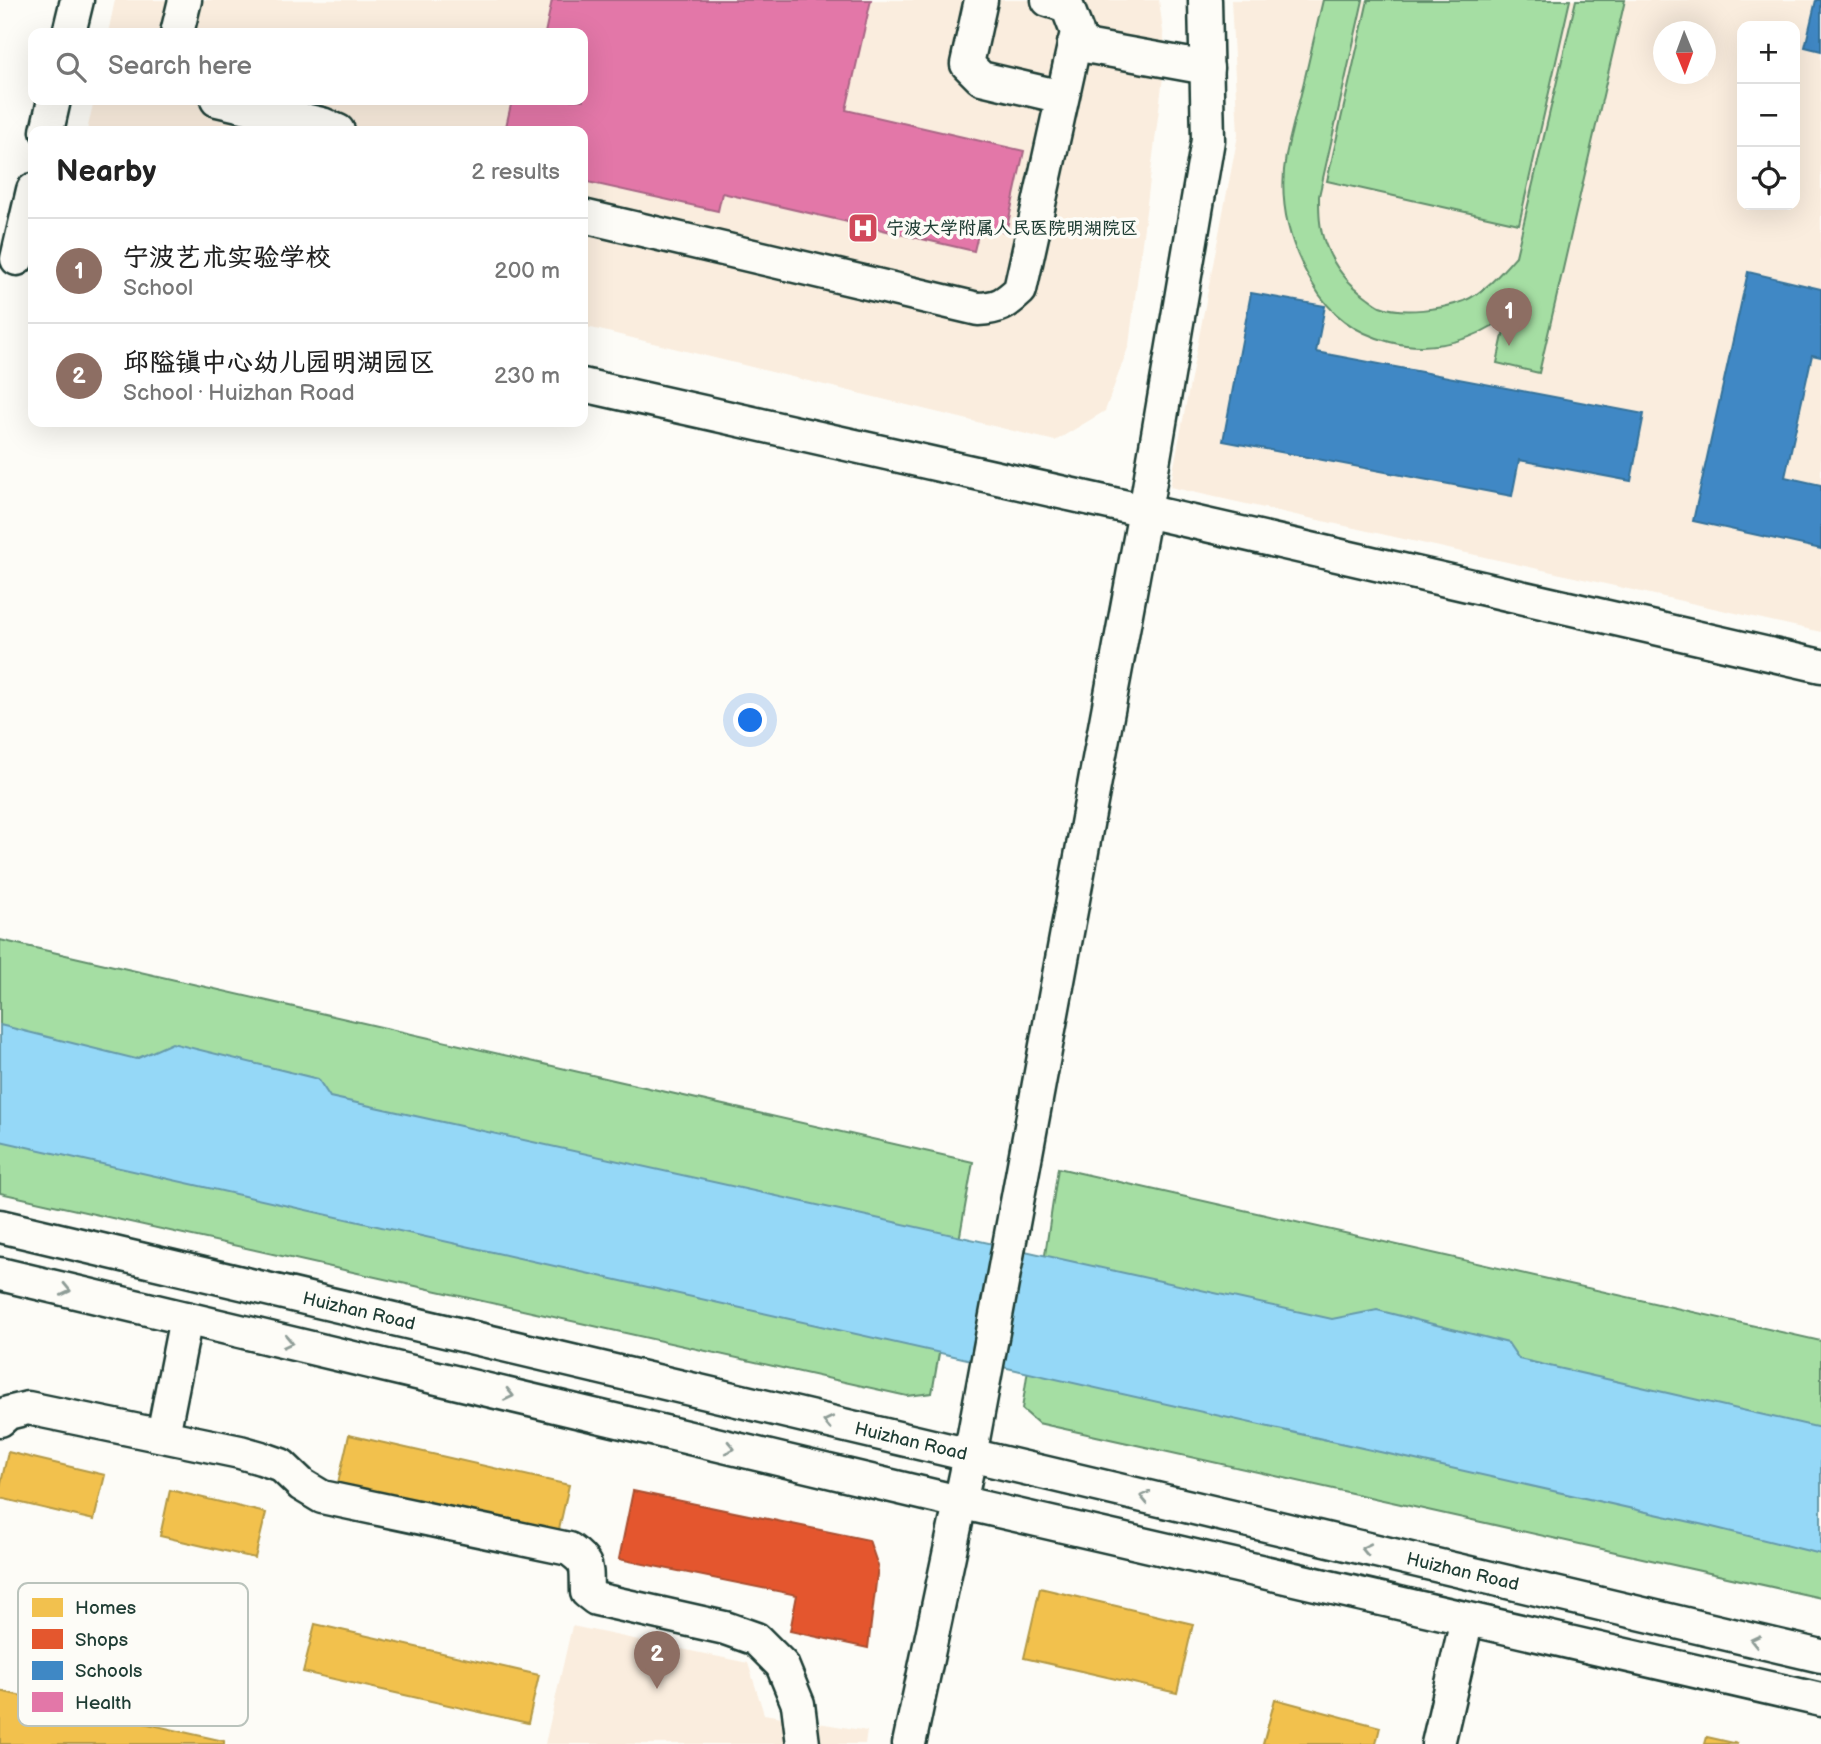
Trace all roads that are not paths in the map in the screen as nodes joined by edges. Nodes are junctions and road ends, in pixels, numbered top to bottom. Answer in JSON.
{"nodes":[{"id":1,"x":77,"y":0,"type":"edge"},
{"id":2,"x":185,"y":0,"type":"edge"},
{"id":3,"x":981,"y":0,"type":"edge"},
{"id":4,"x":1048,"y":0,"type":"edge"},
{"id":5,"x":1205,"y":0,"type":"edge"},
{"id":6,"x":70,"y":28,"type":"edge"},
{"id":7,"x":178,"y":28,"type":"edge"},
{"id":8,"x":1074,"y":44,"type":"junction"},
{"id":9,"x":1207,"y":68,"type":"junction"},
{"id":10,"x":1062,"y":97,"type":"junction"},
{"id":11,"x":53,"y":105,"type":"edge"},
{"id":12,"x":240,"y":105,"type":"edge"},
{"id":13,"x":48,"y":126,"type":"edge"},
{"id":14,"x":327,"y":126,"type":"edge"},
{"id":15,"x":28,"y":212,"type":"edge"},
{"id":16,"x":588,"y":217,"type":"edge"},
{"id":17,"x":17,"y":259,"type":"edge"},
{"id":18,"x":588,"y":386,"type":"edge"},
{"id":19,"x":1145,"y":511,"type":"junction"},
{"id":20,"x":1821,"y":666,"type":"edge"},
{"id":21,"x":0,"y":1226,"type":"edge"},
{"id":22,"x":0,"y":1274,"type":"edge"},
{"id":23,"x":186,"y":1318,"type":"junction"},
{"id":24,"x":0,"y":1420,"type":"edge"},
{"id":25,"x":163,"y":1436,"type":"junction"},
{"id":26,"x":970,"y":1456,"type":"junction"},
{"id":27,"x":959,"y":1502,"type":"junction"},
{"id":28,"x":1467,"y":1619,"type":"junction"},
{"id":29,"x":1821,"y":1656,"type":"edge"},
{"id":30,"x":1821,"y":1700,"type":"edge"},
{"id":31,"x":803,"y":1744,"type":"edge"},
{"id":32,"x":909,"y":1744,"type":"edge"},
{"id":33,"x":1438,"y":1744,"type":"edge"}],
"edges":[{"from":1,"to":6,"type":"street"},
{"from":2,"to":7,"type":"street"},
{"from":3,"to":10,"type":"street"},
{"from":4,"to":8,"type":"street"},
{"from":5,"to":9,"type":"street"},
{"from":8,"to":9,"type":"street"},
{"from":8,"to":10,"type":"street"},
{"from":9,"to":19,"type":"street"},
{"from":10,"to":16,"type":"street"},
{"from":11,"to":13,"type":"street"},
{"from":12,"to":14,"type":"street"},
{"from":15,"to":17,"type":"street"},
{"from":18,"to":19,"type":"street"},
{"from":19,"to":20,"type":"street"},
{"from":19,"to":26,"type":"street"},
{"from":26,"to":21,"type":"street","name":"Huizhan Road","one_way":true},
{"from":22,"to":23,"type":"street","one_way":true},
{"from":23,"to":25,"type":"street"},
{"from":23,"to":27,"type":"street","one_way":true},
{"from":24,"to":25,"type":"street"},
{"from":25,"to":31,"type":"street"},
{"from":26,"to":27,"type":"street"},
{"from":29,"to":26,"type":"street","name":"Huizhan Road","one_way":true},
{"from":27,"to":28,"type":"street"},
{"from":27,"to":32,"type":"street"},
{"from":28,"to":30,"type":"street"},
{"from":28,"to":33,"type":"street"}]}
